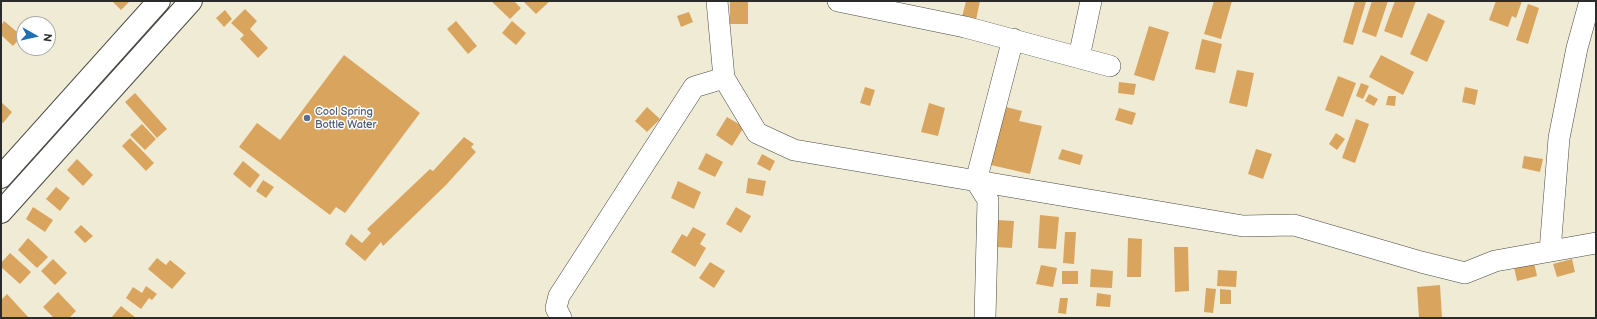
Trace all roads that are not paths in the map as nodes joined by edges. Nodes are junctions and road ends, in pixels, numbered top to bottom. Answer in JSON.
{"nodes":[{"id":1,"x":160,"y":1,"type":"edge"},
{"id":2,"x":191,"y":1,"type":"edge"},
{"id":3,"x":717,"y":1,"type":"edge"},
{"id":4,"x":838,"y":1,"type":"edge"},
{"id":5,"x":1091,"y":1,"type":"edge"},
{"id":6,"x":1590,"y":1,"type":"edge"},
{"id":7,"x":1012,"y":40,"type":"junction"},
{"id":8,"x":1079,"y":58,"type":"junction"},
{"id":9,"x":1110,"y":66,"type":"dead end"},
{"id":10,"x":724,"y":78,"type":"junction"},
{"id":11,"x":1,"y":177,"type":"edge"},
{"id":12,"x":976,"y":181,"type":"junction"},
{"id":13,"x":1,"y":212,"type":"edge"},
{"id":14,"x":1596,"y":243,"type":"edge"},
{"id":15,"x":1550,"y":251,"type":"junction"},
{"id":16,"x":561,"y":318,"type":"edge"},
{"id":17,"x":985,"y":318,"type":"edge"}],
"edges":[{"from":1,"to":11,"type":"main road"},
{"from":2,"to":13,"type":"main road"},
{"from":3,"to":10,"type":"street"},
{"from":4,"to":7,"type":"street"},
{"from":5,"to":8,"type":"street"},
{"from":6,"to":15,"type":"street"},
{"from":7,"to":8,"type":"street"},
{"from":7,"to":12,"type":"street"},
{"from":8,"to":9,"type":"street"},
{"from":10,"to":12,"type":"street"},
{"from":10,"to":16,"type":"street"},
{"from":12,"to":15,"type":"street"},
{"from":12,"to":17,"type":"street"},
{"from":14,"to":15,"type":"street"}]}
